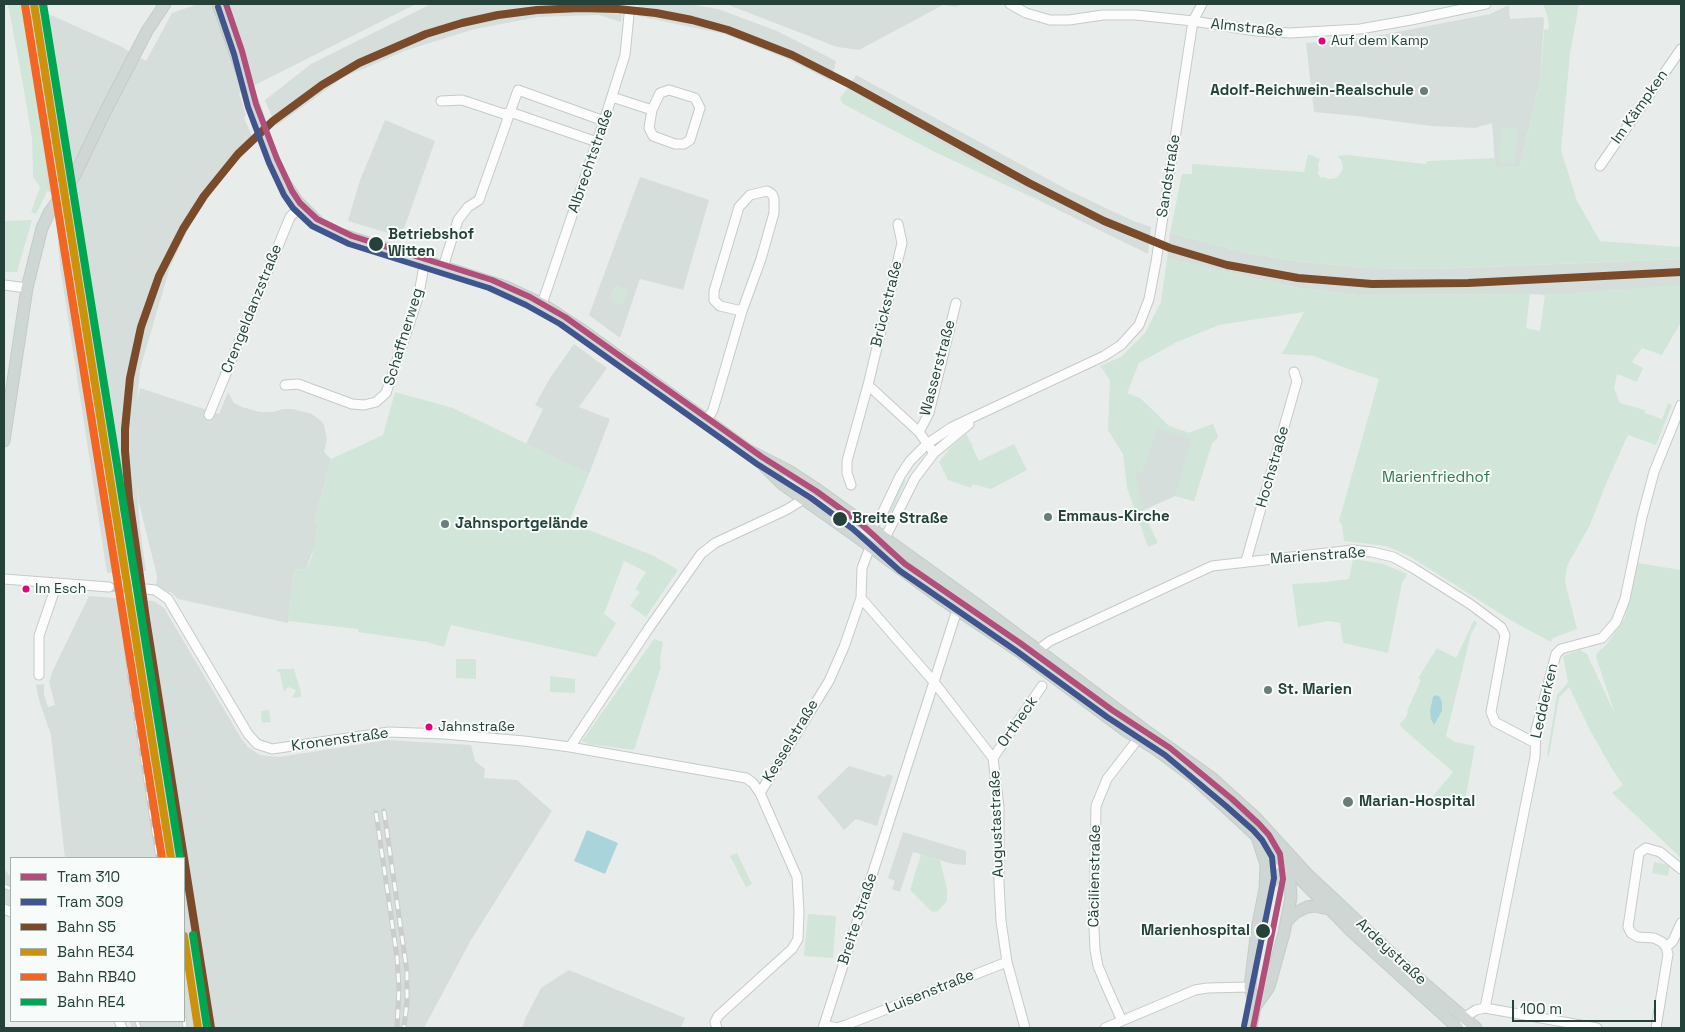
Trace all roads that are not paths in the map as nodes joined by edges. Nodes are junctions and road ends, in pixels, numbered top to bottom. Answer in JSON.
{"nodes":[{"id":1,"x":156,"y":4,"type":"edge"},
{"id":2,"x":165,"y":4,"type":"edge"},
{"id":3,"x":218,"y":4,"type":"edge"},
{"id":4,"x":1010,"y":4,"type":"edge"},
{"id":5,"x":1202,"y":4,"type":"edge"},
{"id":6,"x":1486,"y":4,"type":"edge"},
{"id":7,"x":629,"y":16,"type":"dead end"},
{"id":8,"x":1193,"y":21,"type":"junction"},
{"id":9,"x":147,"y":31,"type":"junction"},
{"id":10,"x":1681,"y":49,"type":"edge"},
{"id":11,"x":612,"y":97,"type":"junction"},
{"id":12,"x":441,"y":100,"type":"dead end"},
{"id":13,"x":652,"y":110,"type":"junction"},
{"id":14,"x":510,"y":112,"type":"junction"},
{"id":15,"x":604,"y":121,"type":"junction"},
{"id":16,"x":597,"y":142,"type":"junction"},
{"id":17,"x":1600,"y":166,"type":"dead end"},
{"id":18,"x":301,"y":206,"type":"junction"},
{"id":19,"x":898,"y":224,"type":"dead end"},
{"id":20,"x":425,"y":262,"type":"junction"},
{"id":21,"x":443,"y":267,"type":"junction"},
{"id":22,"x":4,"y":285,"type":"edge"},
{"id":23,"x":27,"y":288,"type":"junction"},
{"id":24,"x":956,"y":303,"type":"dead end"},
{"id":25,"x":542,"y":304,"type":"junction"},
{"id":26,"x":742,"y":311,"type":"junction"},
{"id":27,"x":1294,"y":372,"type":"dead end"},
{"id":28,"x":285,"y":385,"type":"dead end"},
{"id":29,"x":868,"y":385,"type":"junction"},
{"id":30,"x":6,"y":404,"type":"edge"},
{"id":31,"x":1681,"y":404,"type":"edge"},
{"id":32,"x":981,"y":414,"type":"junction"},
{"id":33,"x":209,"y":415,"type":"dead end"},
{"id":34,"x":706,"y":420,"type":"junction"},
{"id":35,"x":918,"y":432,"type":"junction"},
{"id":36,"x":4,"y":441,"type":"edge"},
{"id":37,"x":927,"y":444,"type":"junction"},
{"id":38,"x":748,"y":450,"type":"junction"},
{"id":39,"x":934,"y":453,"type":"junction"},
{"id":40,"x":851,"y":485,"type":"dead end"},
{"id":41,"x":818,"y":490,"type":"junction"},
{"id":42,"x":804,"y":499,"type":"junction"},
{"id":43,"x":871,"y":528,"type":"junction"},
{"id":44,"x":885,"y":538,"type":"junction"},
{"id":45,"x":870,"y":547,"type":"junction"},
{"id":46,"x":1246,"y":561,"type":"junction"},
{"id":47,"x":4,"y":579,"type":"edge"},
{"id":48,"x":57,"y":584,"type":"junction"},
{"id":49,"x":951,"y":586,"type":"junction"},
{"id":50,"x":109,"y":588,"type":"tunnel mouth"},
{"id":51,"x":146,"y":589,"type":"tunnel mouth"},
{"id":52,"x":861,"y":598,"type":"junction"},
{"id":53,"x":957,"y":610,"type":"junction"},
{"id":54,"x":1038,"y":650,"type":"junction"},
{"id":55,"x":1020,"y":652,"type":"junction"},
{"id":56,"x":39,"y":675,"type":"dead end"},
{"id":57,"x":934,"y":682,"type":"junction"},
{"id":58,"x":1042,"y":686,"type":"dead end"},
{"id":59,"x":1140,"y":734,"type":"junction"},
{"id":60,"x":1535,"y":743,"type":"junction"},
{"id":61,"x":570,"y":747,"type":"junction"},
{"id":62,"x":993,"y":758,"type":"junction"},
{"id":63,"x":760,"y":793,"type":"junction"},
{"id":64,"x":1264,"y":827,"type":"junction"},
{"id":65,"x":1253,"y":834,"type":"junction"},
{"id":66,"x":1284,"y":849,"type":"junction"},
{"id":67,"x":1681,"y":869,"type":"edge"},
{"id":68,"x":1290,"y":870,"type":"junction"},
{"id":69,"x":1307,"y":874,"type":"junction"},
{"id":70,"x":1265,"y":889,"type":"junction"},
{"id":71,"x":1328,"y":909,"type":"junction"},
{"id":72,"x":1286,"y":923,"type":"junction"},
{"id":73,"x":1681,"y":923,"type":"edge"},
{"id":74,"x":1666,"y":947,"type":"junction"},
{"id":75,"x":1007,"y":962,"type":"junction"},
{"id":76,"x":1250,"y":987,"type":"junction"},
{"id":77,"x":1255,"y":1008,"type":"junction"},
{"id":78,"x":1485,"y":1008,"type":"junction"},
{"id":79,"x":1122,"y":1021,"type":"junction"},
{"id":80,"x":1464,"y":1023,"type":"edge"},
{"id":81,"x":824,"y":1026,"type":"edge"},
{"id":82,"x":717,"y":1028,"type":"edge"},
{"id":83,"x":1025,"y":1028,"type":"edge"},
{"id":84,"x":1104,"y":1028,"type":"edge"},
{"id":85,"x":1251,"y":1028,"type":"edge"},
{"id":86,"x":1458,"y":1028,"type":"edge"},
{"id":87,"x":1476,"y":1028,"type":"edge"},
{"id":88,"x":1596,"y":1028,"type":"edge"},
{"id":89,"x":1656,"y":1028,"type":"edge"}],
"edges":[{"from":1,"to":9,"type":"main road"},
{"from":2,"to":9,"type":"main road"},
{"from":3,"to":18,"type":"main road"},
{"from":4,"to":8,"type":"street","name":"Almstraße"},
{"from":5,"to":8,"type":"street"},
{"from":6,"to":8,"type":"street","name":"Almstraße"},
{"from":7,"to":11,"type":"street","name":"Albrechtstraße"},
{"from":8,"to":32,"type":"street","name":"Sandstraße"},
{"from":9,"to":23,"type":"main road"},
{"from":10,"to":17,"type":"street","name":"Im Kämpken"},
{"from":11,"to":13,"type":"street"},
{"from":11,"to":15,"type":"street","name":"Albrechtstraße"},
{"from":12,"to":14,"type":"street"},
{"from":13,"to":13,"type":"street"},
{"from":14,"to":15,"type":"street"},
{"from":14,"to":16,"type":"street"},
{"from":14,"to":21,"type":"street"},
{"from":15,"to":16,"type":"street","name":"Albrechtstraße"},
{"from":16,"to":25,"type":"street","name":"Albrechtstraße"},
{"from":18,"to":20,"type":"main road"},
{"from":18,"to":33,"type":"street","name":"Crengeldanzstraße"},
{"from":19,"to":29,"type":"street","name":"Brückstraße"},
{"from":20,"to":21,"type":"main road"},
{"from":20,"to":28,"type":"street","name":"Schaffnerweg"},
{"from":21,"to":25,"type":"main road"},
{"from":22,"to":23,"type":"street"},
{"from":23,"to":30,"type":"main road"},
{"from":24,"to":35,"type":"street","name":"Wasserstraße"},
{"from":25,"to":34,"type":"main road"},
{"from":26,"to":26,"type":"street"},
{"from":26,"to":34,"type":"street"},
{"from":27,"to":46,"type":"street","name":"Hochstraße"},
{"from":29,"to":35,"type":"street"},
{"from":29,"to":40,"type":"street","name":"Brückstraße"},
{"from":30,"to":36,"type":"main road"},
{"from":31,"to":60,"type":"street","name":"Ledderken"},
{"from":32,"to":37,"type":"street","name":"Sandstraße"},
{"from":32,"to":39,"type":"street","name":"Sandstraße"},
{"from":34,"to":38,"type":"main road"},
{"from":35,"to":37,"type":"street"},
{"from":37,"to":39,"type":"street"},
{"from":37,"to":43,"type":"street","name":"Sandstraße"},
{"from":38,"to":41,"type":"main road"},
{"from":38,"to":42,"type":"main road"},
{"from":39,"to":44,"type":"street","name":"Sandstraße"},
{"from":41,"to":42,"type":"main road"},
{"from":41,"to":43,"type":"main road"},
{"from":42,"to":45,"type":"main road"},
{"from":42,"to":61,"type":"street"},
{"from":43,"to":44,"type":"main road"},
{"from":43,"to":45,"type":"main road"},
{"from":44,"to":45,"type":"main road"},
{"from":44,"to":49,"type":"main road"},
{"from":45,"to":52,"type":"street"},
{"from":45,"to":53,"type":"main road"},
{"from":46,"to":54,"type":"street","name":"Marienstraße"},
{"from":46,"to":60,"type":"street","name":"Marienstraße"},
{"from":47,"to":48,"type":"street"},
{"from":48,"to":50,"type":"street"},
{"from":48,"to":56,"type":"street"},
{"from":49,"to":53,"type":"main road"},
{"from":49,"to":54,"type":"main road"},
{"from":51,"to":61,"type":"street","name":"Kronenstraße"},
{"from":52,"to":57,"type":"street","name":"Augustastraße"},
{"from":52,"to":63,"type":"street","name":"Kesselstraße"},
{"from":53,"to":55,"type":"main road"},
{"from":53,"to":57,"type":"street","name":"Breite Straße"},
{"from":54,"to":55,"type":"street","name":"Marienstraße"},
{"from":54,"to":59,"type":"main road"},
{"from":55,"to":59,"type":"main road"},
{"from":57,"to":62,"type":"street","name":"Augustastraße"},
{"from":57,"to":81,"type":"street","name":"Breite Straße"},
{"from":58,"to":62,"type":"street","name":"Ortheck"},
{"from":59,"to":64,"type":"main road"},
{"from":59,"to":65,"type":"main road"},
{"from":59,"to":79,"type":"street","name":"Cäcilienstraße"},
{"from":60,"to":78,"type":"street","name":"Ledderken"},
{"from":61,"to":63,"type":"street","name":"Kronenstraße"},
{"from":62,"to":75,"type":"street","name":"Augustastraße"},
{"from":63,"to":82,"type":"street","name":"Kesselstraße"},
{"from":64,"to":65,"type":"main road"},
{"from":64,"to":66,"type":"main road"},
{"from":65,"to":68,"type":"main road"},
{"from":65,"to":70,"type":"main road"},
{"from":66,"to":68,"type":"main road"},
{"from":66,"to":69,"type":"main road","name":"Ardeystraße"},
{"from":67,"to":74,"type":"street"},
{"from":68,"to":69,"type":"main road","name":"Ardeystraße"},
{"from":68,"to":70,"type":"main road"},
{"from":68,"to":71,"type":"main road"},
{"from":68,"to":72,"type":"main road"},
{"from":69,"to":80,"type":"main road","name":"Ardeystraße"},
{"from":70,"to":76,"type":"main road"},
{"from":71,"to":72,"type":"main road"},
{"from":71,"to":86,"type":"main road"},
{"from":72,"to":77,"type":"main road"},
{"from":73,"to":74,"type":"street"},
{"from":74,"to":89,"type":"street"},
{"from":75,"to":81,"type":"street","name":"Luisenstraße"},
{"from":75,"to":83,"type":"street","name":"Augustastraße"},
{"from":76,"to":77,"type":"main road"},
{"from":76,"to":79,"type":"street"},
{"from":77,"to":85,"type":"main road"},
{"from":78,"to":80,"type":"street"},
{"from":78,"to":88,"type":"street"},
{"from":79,"to":84,"type":"street"},
{"from":80,"to":87,"type":"main road","name":"Ardeystraße"}]}
